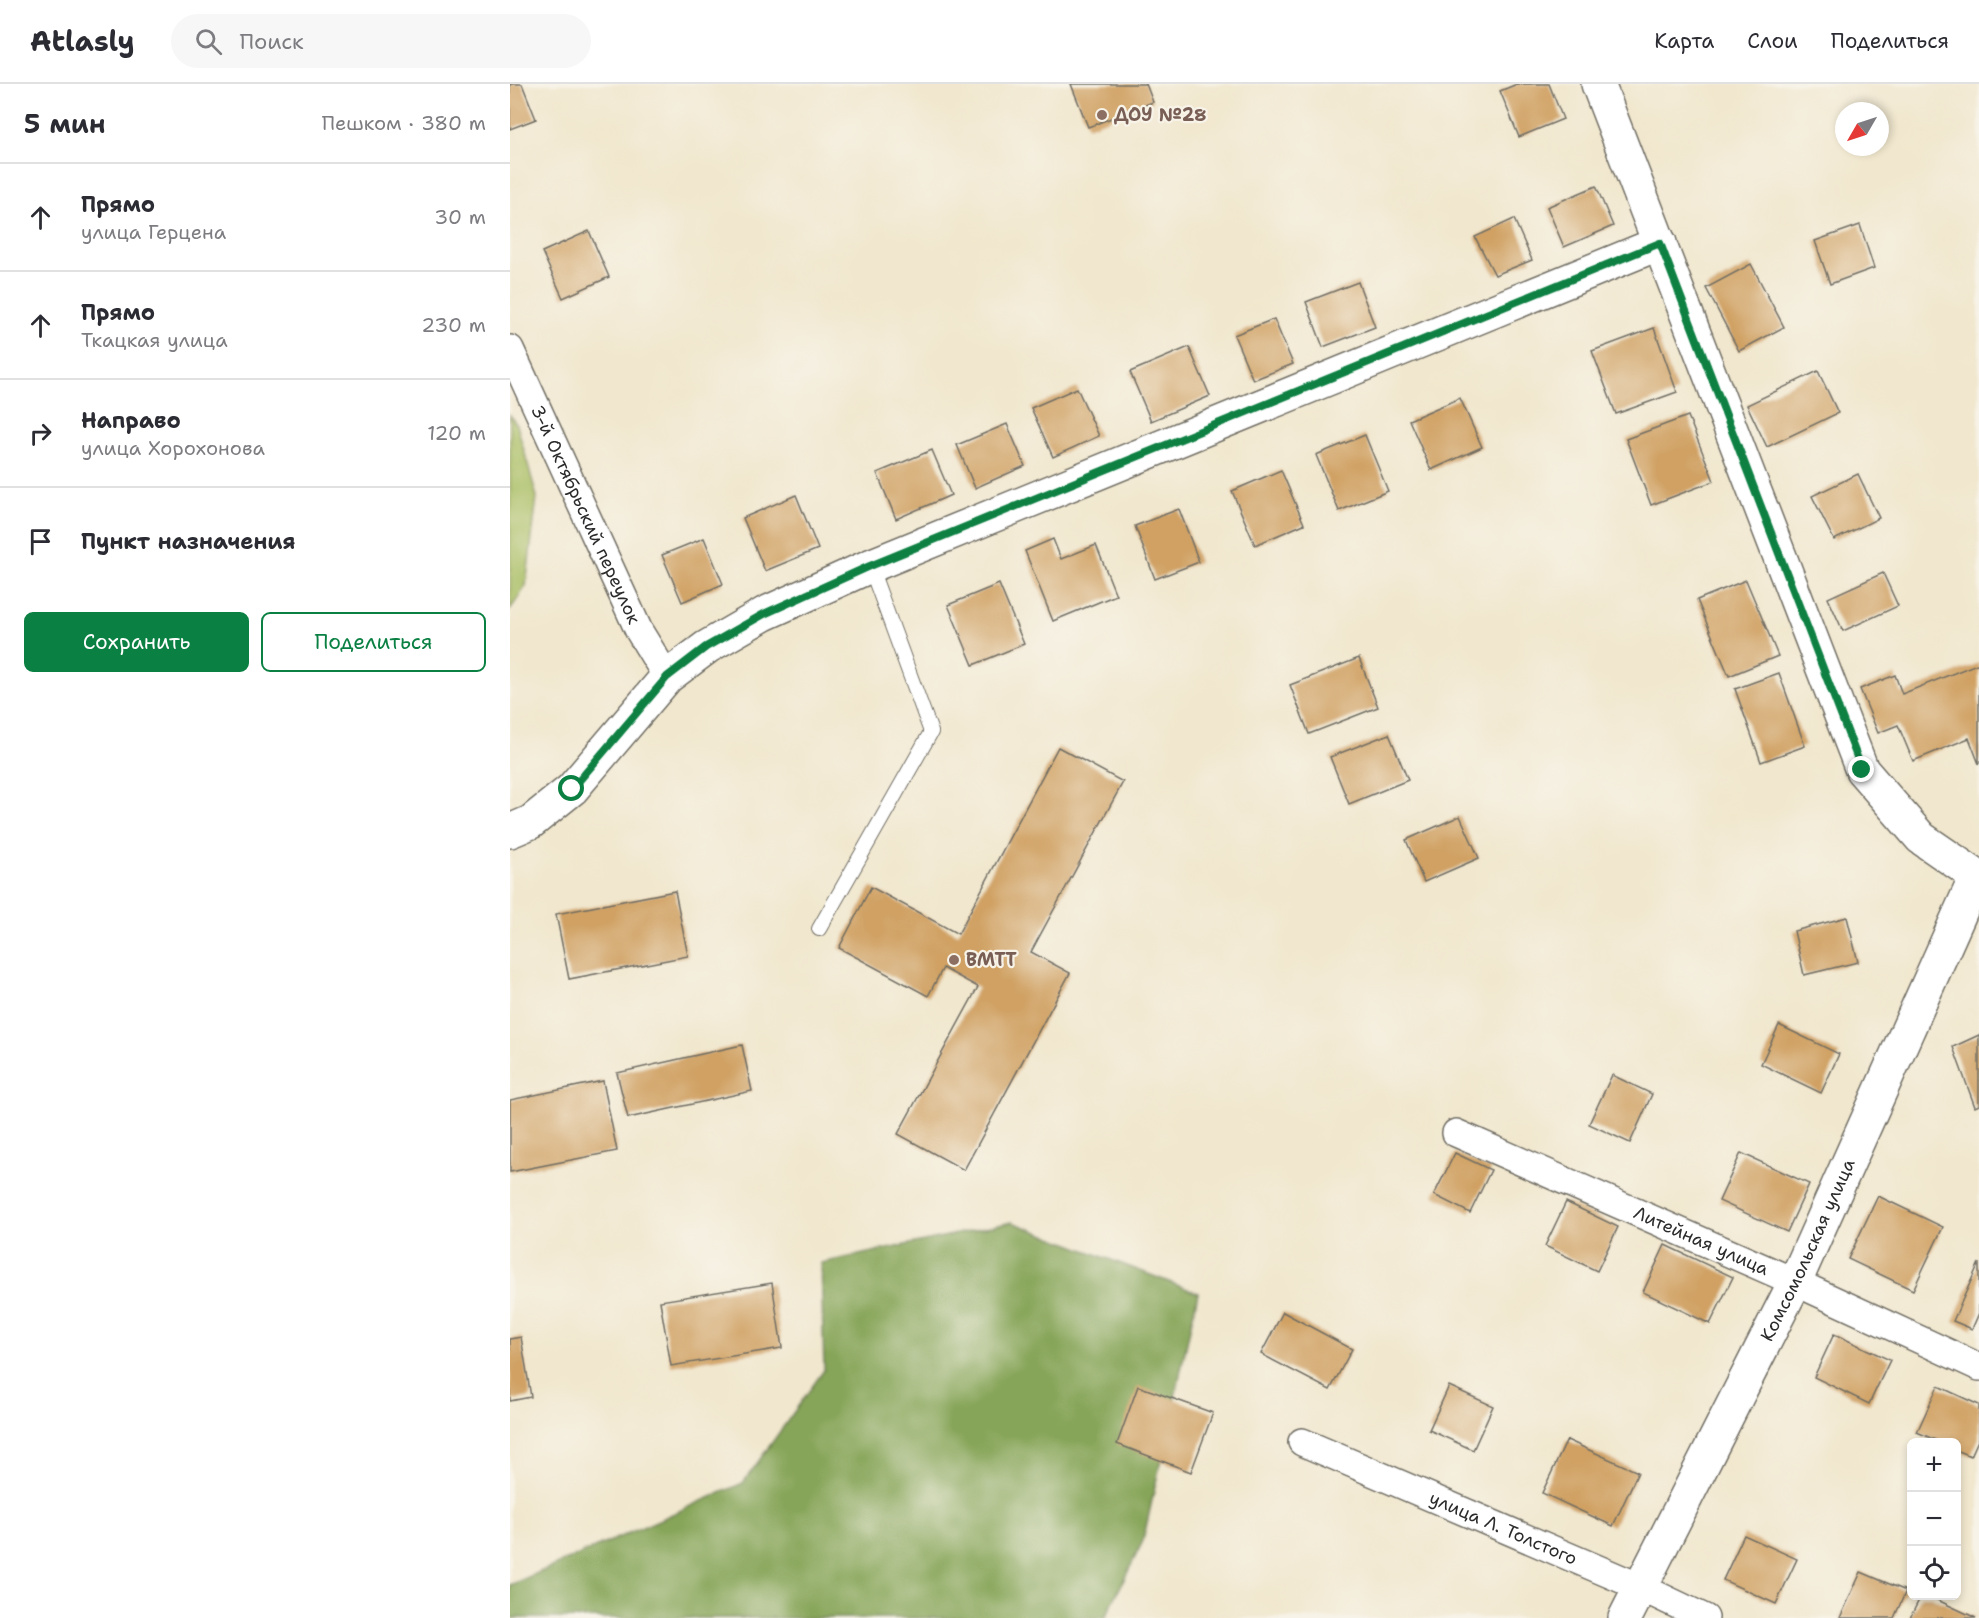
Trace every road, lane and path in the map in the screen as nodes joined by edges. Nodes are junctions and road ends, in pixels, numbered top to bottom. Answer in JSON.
{"nodes":[{"id":1,"x":1598,"y":84,"type":"edge"},
{"id":2,"x":1660,"y":243,"type":"junction"},
{"id":3,"x":510,"y":349,"type":"edge"},
{"id":4,"x":870,"y":566,"type":"junction"},
{"id":5,"x":667,"y":677,"type":"junction"},
{"id":6,"x":510,"y":831,"type":"edge"},
{"id":7,"x":1978,"y":876,"type":"edge"},
{"id":8,"x":819,"y":929,"type":"dead end"},
{"id":9,"x":1456,"y":1133,"type":"dead end"},
{"id":10,"x":1795,"y":1282,"type":"junction"},
{"id":11,"x":1979,"y":1367,"type":"edge"},
{"id":12,"x":1302,"y":1442,"type":"dead end"},
{"id":13,"x":1640,"y":1587,"type":"junction"},
{"id":14,"x":1625,"y":1618,"type":"edge"},
{"id":15,"x":1705,"y":1618,"type":"edge"}],
"edges":[{"from":1,"to":2,"type":"street"},
{"from":2,"to":4,"type":"street"},
{"from":2,"to":7,"type":"street"},
{"from":3,"to":5,"type":"street","name":"3-й Октябрьский переулок"},
{"from":4,"to":5,"type":"street"},
{"from":4,"to":8,"type":"lane"},
{"from":5,"to":6,"type":"street"},
{"from":7,"to":10,"type":"street","name":"Комсомольская улица"},
{"from":9,"to":10,"type":"street","name":"Литейная улица"},
{"from":10,"to":11,"type":"street","name":"Литейная улица"},
{"from":10,"to":13,"type":"street","name":"Комсомольская улица"},
{"from":12,"to":13,"type":"street","name":"улица Л. Толстого"},
{"from":13,"to":14,"type":"street","name":"Комсомольская улица"},
{"from":13,"to":15,"type":"street","name":"улица Л. Толстого"}]}
